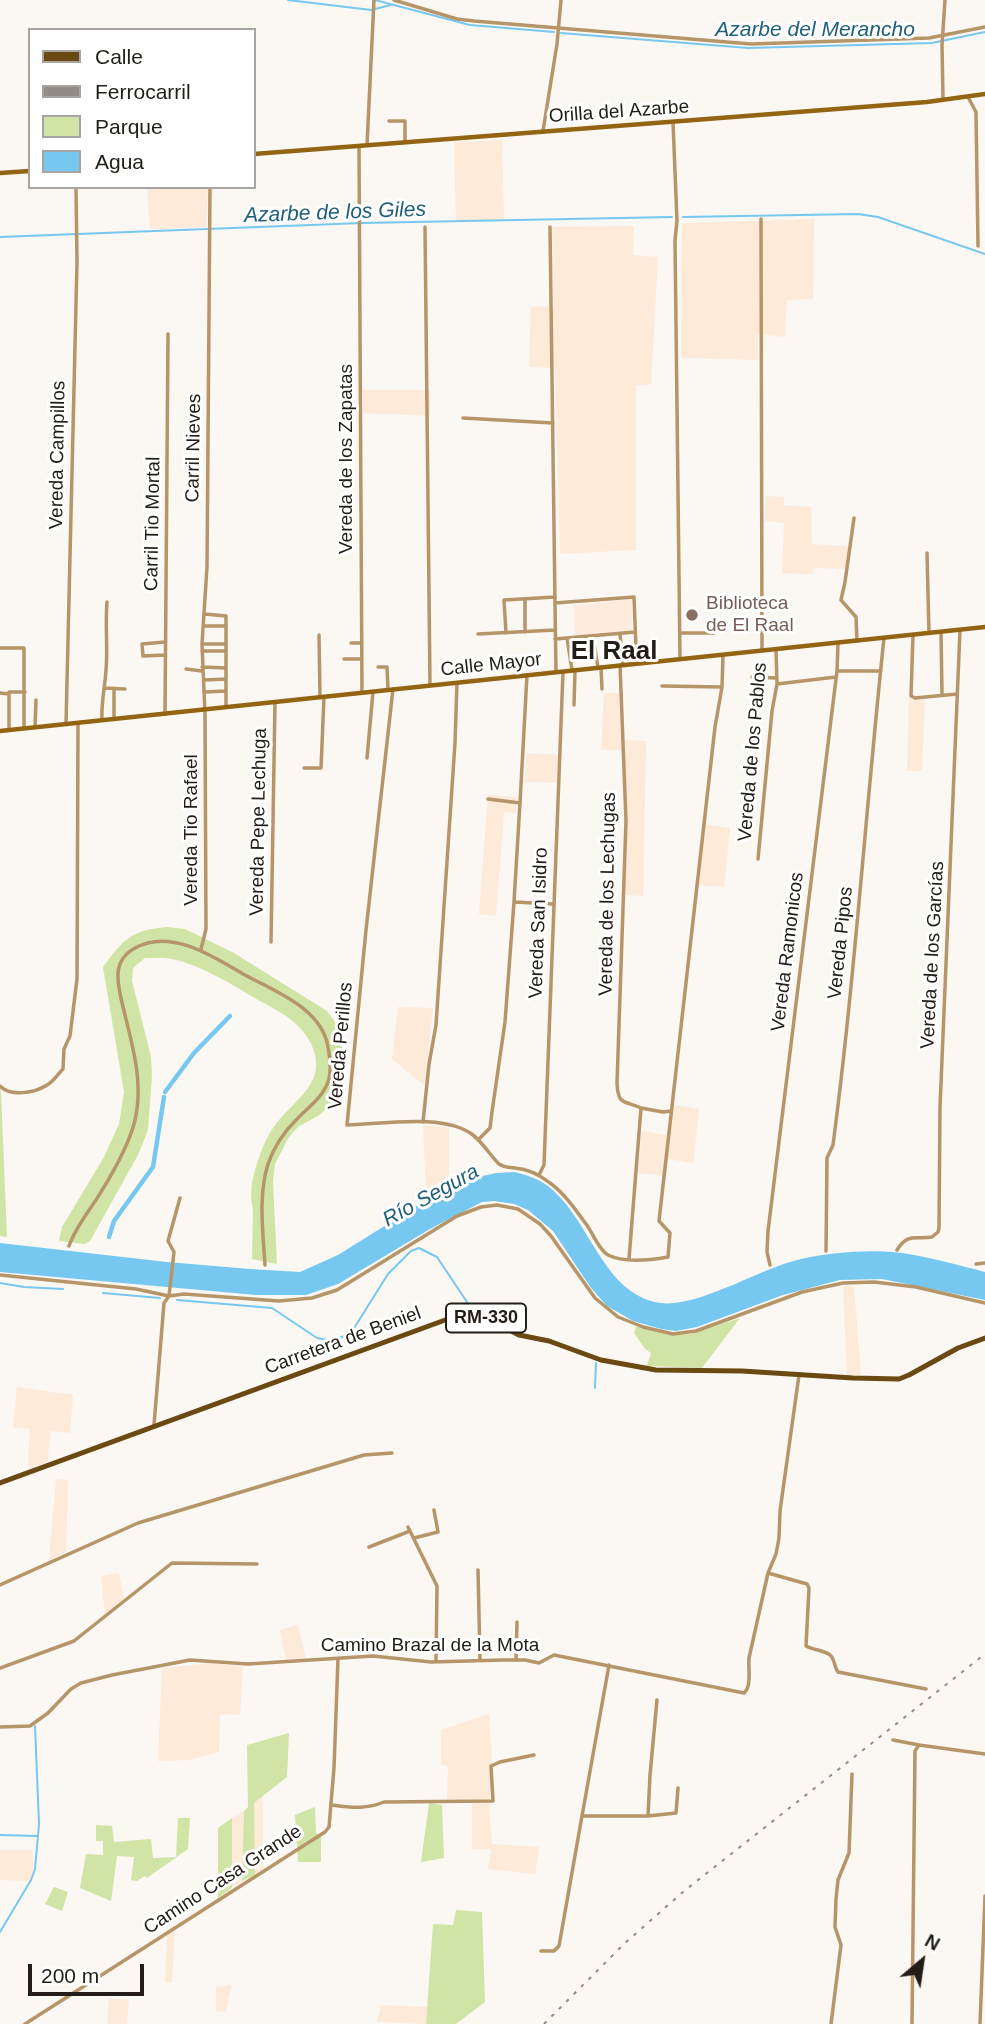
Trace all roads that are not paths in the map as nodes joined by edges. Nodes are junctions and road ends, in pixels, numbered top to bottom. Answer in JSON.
{"nodes":[{"id":1,"x":374,"y":0,"type":"edge"},
{"id":2,"x":394,"y":0,"type":"edge"},
{"id":3,"x":561,"y":0,"type":"edge"},
{"id":4,"x":945,"y":0,"type":"edge"},
{"id":5,"x":985,"y":27,"type":"edge"},
{"id":6,"x":559,"y":28,"type":"junction"},
{"id":7,"x":944,"y":37,"type":"junction"},
{"id":8,"x":985,"y":94,"type":"edge"},
{"id":9,"x":967,"y":95,"type":"junction"},
{"id":10,"x":943,"y":99,"type":"junction"},
{"id":11,"x":389,"y":121,"type":"dead end"},
{"id":12,"x":673,"y":121,"type":"junction"},
{"id":13,"x":543,"y":131,"type":"junction"},
{"id":14,"x":405,"y":142,"type":"junction"},
{"id":15,"x":367,"y":145,"type":"junction"},
{"id":16,"x":359,"y":146,"type":"junction"},
{"id":17,"x":256,"y":154,"type":"edge"},
{"id":18,"x":28,"y":171,"type":"edge"},
{"id":19,"x":0,"y":173,"type":"edge"},
{"id":20,"x":76,"y":189,"type":"edge"},
{"id":21,"x":210,"y":189,"type":"edge"},
{"id":22,"x":761,"y":219,"type":"dead end"},
{"id":23,"x":425,"y":227,"type":"dead end"},
{"id":24,"x":550,"y":227,"type":"dead end"},
{"id":25,"x":978,"y":246,"type":"dead end"},
{"id":26,"x":168,"y":334,"type":"dead end"},
{"id":27,"x":463,"y":418,"type":"dead end"},
{"id":28,"x":553,"y":423,"type":"junction"},
{"id":29,"x":854,"y":518,"type":"dead end"},
{"id":30,"x":927,"y":553,"type":"dead end"},
{"id":31,"x":555,"y":597,"type":"junction"},
{"id":32,"x":525,"y":599,"type":"junction"},
{"id":33,"x":107,"y":602,"type":"dead end"},
{"id":34,"x":555,"y":603,"type":"junction"},
{"id":35,"x":205,"y":614,"type":"junction"},
{"id":36,"x":204,"y":626,"type":"junction"},
{"id":37,"x":226,"y":626,"type":"junction"},
{"id":38,"x":985,"y":627,"type":"edge"},
{"id":39,"x":555,"y":630,"type":"junction"},
{"id":40,"x":960,"y":630,"type":"junction"},
{"id":41,"x":525,"y":632,"type":"junction"},
{"id":42,"x":635,"y":632,"type":"junction"},
{"id":43,"x":941,"y":632,"type":"junction"},
{"id":44,"x":506,"y":633,"type":"junction"},
{"id":45,"x":681,"y":633,"type":"junction"},
{"id":46,"x":714,"y":633,"type":"dead end"},
{"id":47,"x":929,"y":633,"type":"junction"},
{"id":48,"x":478,"y":634,"type":"dead end"},
{"id":49,"x":620,"y":634,"type":"junction"},
{"id":50,"x":319,"y":635,"type":"dead end"},
{"id":51,"x":913,"y":635,"type":"junction"},
{"id":52,"x":593,"y":636,"type":"junction"},
{"id":53,"x":567,"y":638,"type":"junction"},
{"id":54,"x":884,"y":638,"type":"junction"},
{"id":55,"x":555,"y":639,"type":"junction"},
{"id":56,"x":857,"y":641,"type":"junction"},
{"id":57,"x":166,"y":642,"type":"junction"},
{"id":58,"x":351,"y":643,"type":"dead end"},
{"id":59,"x":362,"y":643,"type":"junction"},
{"id":60,"x":838,"y":643,"type":"junction"},
{"id":61,"x":202,"y":644,"type":"junction"},
{"id":62,"x":226,"y":644,"type":"junction"},
{"id":63,"x":0,"y":648,"type":"edge"},
{"id":64,"x":636,"y":648,"type":"dead end"},
{"id":65,"x":776,"y":649,"type":"junction"},
{"id":66,"x":762,"y":650,"type":"junction"},
{"id":67,"x":202,"y":652,"type":"junction"},
{"id":68,"x":226,"y":652,"type":"junction"},
{"id":69,"x":723,"y":654,"type":"junction"},
{"id":70,"x":165,"y":655,"type":"junction"},
{"id":71,"x":344,"y":659,"type":"dead end"},
{"id":72,"x":362,"y":659,"type":"junction"},
{"id":73,"x":681,"y":659,"type":"junction"},
{"id":74,"x":622,"y":665,"type":"junction"},
{"id":75,"x":226,"y":667,"type":"junction"},
{"id":76,"x":378,"y":667,"type":"dead end"},
{"id":77,"x":599,"y":667,"type":"junction"},
{"id":78,"x":186,"y":669,"type":"dead end"},
{"id":79,"x":202,"y":669,"type":"junction"},
{"id":80,"x":573,"y":670,"type":"junction"},
{"id":81,"x":881,"y":670,"type":"junction"},
{"id":82,"x":563,"y":671,"type":"junction"},
{"id":83,"x":837,"y":671,"type":"junction"},
{"id":84,"x":556,"y":672,"type":"junction"},
{"id":85,"x":527,"y":675,"type":"junction"},
{"id":86,"x":752,"y":677,"type":"dead end"},
{"id":87,"x":836,"y":677,"type":"junction"},
{"id":88,"x":777,"y":678,"type":"junction"},
{"id":89,"x":226,"y":679,"type":"junction"},
{"id":90,"x":203,"y":680,"type":"junction"},
{"id":91,"x":457,"y":683,"type":"junction"},
{"id":92,"x":777,"y":684,"type":"junction"},
{"id":93,"x":430,"y":685,"type":"junction"},
{"id":94,"x":662,"y":686,"type":"dead end"},
{"id":95,"x":722,"y":687,"type":"junction"},
{"id":96,"x":104,"y":688,"type":"junction"},
{"id":97,"x":114,"y":689,"type":"junction"},
{"id":98,"x":125,"y":689,"type":"dead end"},
{"id":99,"x":602,"y":689,"type":"dead end"},
{"id":100,"x":390,"y":690,"type":"junction"},
{"id":101,"x":226,"y":691,"type":"junction"},
{"id":102,"x":25,"y":692,"type":"junction"},
{"id":103,"x":203,"y":692,"type":"junction"},
{"id":104,"x":373,"y":692,"type":"junction"},
{"id":105,"x":0,"y":693,"type":"edge"},
{"id":106,"x":362,"y":693,"type":"junction"},
{"id":107,"x":9,"y":694,"type":"junction"},
{"id":108,"x":942,"y":694,"type":"junction"},
{"id":109,"x":957,"y":694,"type":"junction"},
{"id":110,"x":322,"y":697,"type":"junction"},
{"id":111,"x":36,"y":699,"type":"dead end"},
{"id":112,"x":275,"y":702,"type":"junction"},
{"id":113,"x":574,"y":705,"type":"dead end"},
{"id":114,"x":226,"y":707,"type":"junction"},
{"id":115,"x":205,"y":709,"type":"junction"},
{"id":116,"x":165,"y":714,"type":"junction"},
{"id":117,"x":114,"y":719,"type":"junction"},
{"id":118,"x":102,"y":720,"type":"junction"},
{"id":119,"x":78,"y":723,"type":"junction"},
{"id":120,"x":66,"y":724,"type":"junction"},
{"id":121,"x":35,"y":727,"type":"junction"},
{"id":122,"x":24,"y":728,"type":"junction"},
{"id":123,"x":9,"y":730,"type":"junction"},
{"id":124,"x":0,"y":731,"type":"edge"},
{"id":125,"x":367,"y":758,"type":"dead end"},
{"id":126,"x":303,"y":768,"type":"dead end"},
{"id":127,"x":488,"y":799,"type":"dead end"},
{"id":128,"x":520,"y":803,"type":"junction"},
{"id":129,"x":758,"y":859,"type":"dead end"},
{"id":130,"x":514,"y":902,"type":"junction"},
{"id":131,"x":554,"y":904,"type":"junction"},
{"id":132,"x":271,"y":942,"type":"dead end"},
{"id":133,"x":201,"y":949,"type":"junction"},
{"id":134,"x":0,"y":1086,"type":"edge"},
{"id":135,"x":641,"y":1108,"type":"junction"},
{"id":136,"x":671,"y":1111,"type":"junction"},
{"id":137,"x":423,"y":1122,"type":"junction"},
{"id":138,"x":478,"y":1140,"type":"junction"},
{"id":139,"x":539,"y":1175,"type":"junction"},
{"id":140,"x":180,"y":1198,"type":"dead end"},
{"id":141,"x":69,"y":1246,"type":"dead end"},
{"id":142,"x":897,"y":1250,"type":"dead end"},
{"id":143,"x":826,"y":1251,"type":"dead end"},
{"id":144,"x":629,"y":1259,"type":"junction"},
{"id":145,"x":985,"y":1263,"type":"edge"},
{"id":146,"x":976,"y":1264,"type":"dead end"},
{"id":147,"x":265,"y":1265,"type":"dead end"},
{"id":148,"x":770,"y":1265,"type":"dead end"},
{"id":149,"x":0,"y":1275,"type":"edge"},
{"id":150,"x":169,"y":1296,"type":"junction"},
{"id":151,"x":985,"y":1303,"type":"edge"},
{"id":152,"x":985,"y":1338,"type":"edge"},
{"id":153,"x":799,"y":1375,"type":"junction"},
{"id":154,"x":154,"y":1427,"type":"junction"},
{"id":155,"x":392,"y":1453,"type":"dead end"},
{"id":156,"x":0,"y":1483,"type":"edge"},
{"id":157,"x":434,"y":1510,"type":"dead end"},
{"id":158,"x":414,"y":1538,"type":"junction"},
{"id":159,"x":369,"y":1546,"type":"dead end"},
{"id":160,"x":257,"y":1564,"type":"dead end"},
{"id":161,"x":478,"y":1570,"type":"dead end"},
{"id":162,"x":768,"y":1573,"type":"junction"},
{"id":163,"x":0,"y":1586,"type":"edge"},
{"id":164,"x":517,"y":1622,"type":"dead end"},
{"id":165,"x":338,"y":1659,"type":"junction"},
{"id":166,"x":480,"y":1660,"type":"junction"},
{"id":167,"x":516,"y":1660,"type":"junction"},
{"id":168,"x":436,"y":1661,"type":"junction"},
{"id":169,"x":609,"y":1665,"type":"junction"},
{"id":170,"x":0,"y":1668,"type":"edge"},
{"id":171,"x":926,"y":1689,"type":"dead end"},
{"id":172,"x":657,"y":1700,"type":"dead end"},
{"id":173,"x":0,"y":1727,"type":"edge"},
{"id":174,"x":893,"y":1740,"type":"dead end"},
{"id":175,"x":919,"y":1745,"type":"junction"},
{"id":176,"x":985,"y":1754,"type":"edge"},
{"id":177,"x":534,"y":1755,"type":"dead end"},
{"id":178,"x":852,"y":1774,"type":"dead end"},
{"id":179,"x":678,"y":1788,"type":"dead end"},
{"id":180,"x":331,"y":1805,"type":"junction"},
{"id":181,"x":582,"y":1816,"type":"junction"},
{"id":182,"x":648,"y":1816,"type":"junction"},
{"id":183,"x":985,"y":1896,"type":"edge"},
{"id":184,"x":541,"y":1951,"type":"dead end"},
{"id":185,"x":25,"y":2024,"type":"edge"},
{"id":186,"x":831,"y":2024,"type":"edge"},
{"id":187,"x":912,"y":2024,"type":"edge"},
{"id":188,"x":980,"y":2024,"type":"edge"}],
"edges":[{"from":1,"to":15,"type":"street"},
{"from":2,"to":6,"type":"street"},
{"from":3,"to":6,"type":"street"},
{"from":4,"to":7,"type":"street"},
{"from":5,"to":7,"type":"street"},
{"from":6,"to":7,"type":"street"},
{"from":6,"to":13,"type":"street"},
{"from":7,"to":10,"type":"street"},
{"from":8,"to":9,"type":"main road","name":"Orilla del Azarbe"},
{"from":9,"to":10,"type":"main road","name":"Orilla del Azarbe"},
{"from":9,"to":25,"type":"street"},
{"from":10,"to":12,"type":"main road","name":"Orilla del Azarbe"},
{"from":11,"to":14,"type":"street"},
{"from":12,"to":13,"type":"main road","name":"Orilla del Azarbe"},
{"from":12,"to":45,"type":"street"},
{"from":13,"to":14,"type":"main road","name":"Orilla del Azarbe"},
{"from":14,"to":15,"type":"main road","name":"Orilla del Azarbe"},
{"from":15,"to":16,"type":"main road","name":"Orilla del Azarbe"},
{"from":16,"to":17,"type":"main road","name":"Orilla del Azarbe"},
{"from":16,"to":59,"type":"street","name":"Vereda de los Zapatas"},
{"from":18,"to":19,"type":"main road"},
{"from":20,"to":120,"type":"street","name":"Vereda Campillos"},
{"from":21,"to":35,"type":"street","name":"Carril Nieves"},
{"from":22,"to":66,"type":"street"},
{"from":23,"to":93,"type":"street"},
{"from":24,"to":28,"type":"street"},
{"from":26,"to":57,"type":"street","name":"Carril Tio Mortal"},
{"from":27,"to":28,"type":"street"},
{"from":28,"to":31,"type":"street"},
{"from":29,"to":56,"type":"street"},
{"from":30,"to":47,"type":"street"},
{"from":31,"to":32,"type":"street"},
{"from":31,"to":34,"type":"street"},
{"from":32,"to":41,"type":"street"},
{"from":32,"to":44,"type":"street"},
{"from":33,"to":96,"type":"street"},
{"from":34,"to":39,"type":"street"},
{"from":34,"to":42,"type":"street"},
{"from":35,"to":36,"type":"street","name":"Carril Nieves"},
{"from":35,"to":37,"type":"street"},
{"from":36,"to":37,"type":"street"},
{"from":36,"to":61,"type":"street","name":"Carril Nieves"},
{"from":37,"to":62,"type":"street"},
{"from":38,"to":40,"type":"main road","name":"Calle Mayor"},
{"from":39,"to":41,"type":"street"},
{"from":39,"to":55,"type":"street"},
{"from":40,"to":43,"type":"main road","name":"Calle Mayor"},
{"from":40,"to":109,"type":"street","name":"Vereda de los Garcías"},
{"from":41,"to":44,"type":"street"},
{"from":42,"to":49,"type":"street"},
{"from":42,"to":64,"type":"street"},
{"from":43,"to":47,"type":"main road","name":"Calle Mayor"},
{"from":43,"to":108,"type":"street"},
{"from":44,"to":48,"type":"street"},
{"from":45,"to":46,"type":"street"},
{"from":45,"to":73,"type":"street"},
{"from":47,"to":51,"type":"main road","name":"Calle Mayor"},
{"from":49,"to":52,"type":"street"},
{"from":49,"to":74,"type":"street"},
{"from":50,"to":110,"type":"street"},
{"from":51,"to":54,"type":"main road","name":"Calle Mayor"},
{"from":51,"to":108,"type":"street"},
{"from":52,"to":53,"type":"street"},
{"from":52,"to":77,"type":"street"},
{"from":53,"to":55,"type":"street"},
{"from":53,"to":80,"type":"street"},
{"from":54,"to":56,"type":"main road","name":"Calle Mayor"},
{"from":54,"to":81,"type":"street","name":"Vereda Pipos"},
{"from":55,"to":84,"type":"street"},
{"from":56,"to":60,"type":"main road","name":"Calle Mayor"},
{"from":57,"to":70,"type":"street","name":"Carril Tio Mortal"},
{"from":57,"to":70,"type":"street"},
{"from":58,"to":59,"type":"street"},
{"from":59,"to":72,"type":"street","name":"Vereda de los Zapatas"},
{"from":60,"to":65,"type":"main road","name":"Calle Mayor"},
{"from":60,"to":83,"type":"street","name":"Vereda Ramonicos"},
{"from":61,"to":62,"type":"street"},
{"from":61,"to":67,"type":"street","name":"Carril Nieves"},
{"from":62,"to":68,"type":"street"},
{"from":63,"to":102,"type":"street"},
{"from":65,"to":66,"type":"main road","name":"Calle Mayor"},
{"from":65,"to":88,"type":"street","name":"Vereda de los Pablos"},
{"from":66,"to":69,"type":"main road","name":"Calle Mayor"},
{"from":67,"to":68,"type":"street"},
{"from":67,"to":79,"type":"street","name":"Carril Nieves"},
{"from":68,"to":75,"type":"street"},
{"from":69,"to":73,"type":"main road","name":"Calle Mayor"},
{"from":69,"to":95,"type":"street"},
{"from":70,"to":116,"type":"street","name":"Carril Tio Mortal"},
{"from":71,"to":72,"type":"street"},
{"from":72,"to":106,"type":"street","name":"Vereda de los Zapatas"},
{"from":73,"to":74,"type":"main road","name":"Calle Mayor"},
{"from":74,"to":77,"type":"main road","name":"Calle Mayor"},
{"from":74,"to":135,"type":"street","name":"Vereda de los Lechugas"},
{"from":75,"to":79,"type":"street"},
{"from":75,"to":89,"type":"street"},
{"from":76,"to":100,"type":"street"},
{"from":77,"to":80,"type":"main road","name":"Calle Mayor"},
{"from":77,"to":99,"type":"street"},
{"from":78,"to":79,"type":"street"},
{"from":79,"to":90,"type":"street","name":"Carril Nieves"},
{"from":80,"to":82,"type":"main road","name":"Calle Mayor"},
{"from":80,"to":113,"type":"street"},
{"from":81,"to":83,"type":"street"},
{"from":81,"to":143,"type":"street","name":"Vereda Pipos"},
{"from":82,"to":84,"type":"main road","name":"Calle Mayor"},
{"from":82,"to":131,"type":"street","name":"Vereda San Isidro"},
{"from":83,"to":87,"type":"street","name":"Vereda Ramonicos"},
{"from":84,"to":85,"type":"main road","name":"Calle Mayor"},
{"from":85,"to":91,"type":"main road","name":"Calle Mayor"},
{"from":85,"to":128,"type":"street"},
{"from":86,"to":88,"type":"street"},
{"from":87,"to":92,"type":"street"},
{"from":87,"to":148,"type":"street","name":"Vereda Ramonicos"},
{"from":88,"to":92,"type":"street","name":"Vereda de los Pablos"},
{"from":89,"to":90,"type":"street"},
{"from":89,"to":101,"type":"street"},
{"from":90,"to":103,"type":"street","name":"Carril Nieves"},
{"from":91,"to":93,"type":"main road","name":"Calle Mayor"},
{"from":91,"to":137,"type":"street"},
{"from":92,"to":129,"type":"street","name":"Vereda de los Pablos"},
{"from":93,"to":100,"type":"main road","name":"Calle Mayor"},
{"from":94,"to":95,"type":"street"},
{"from":95,"to":136,"type":"street"},
{"from":96,"to":97,"type":"street"},
{"from":96,"to":118,"type":"street"},
{"from":97,"to":98,"type":"street"},
{"from":97,"to":117,"type":"street"},
{"from":100,"to":104,"type":"main road","name":"Calle Mayor"},
{"from":100,"to":137,"type":"street","name":"Vereda Perillos"},
{"from":101,"to":103,"type":"street"},
{"from":101,"to":114,"type":"street"},
{"from":102,"to":107,"type":"street"},
{"from":102,"to":122,"type":"street"},
{"from":103,"to":115,"type":"street","name":"Carril Nieves"},
{"from":104,"to":106,"type":"main road","name":"Calle Mayor"},
{"from":104,"to":125,"type":"street"},
{"from":105,"to":107,"type":"street"},
{"from":106,"to":110,"type":"main road","name":"Calle Mayor"},
{"from":107,"to":123,"type":"street"},
{"from":108,"to":109,"type":"street"},
{"from":109,"to":142,"type":"street","name":"Vereda de los Garcías"},
{"from":110,"to":112,"type":"main road","name":"Calle Mayor"},
{"from":110,"to":126,"type":"street"},
{"from":111,"to":121,"type":"street"},
{"from":112,"to":114,"type":"main road","name":"Calle Mayor"},
{"from":112,"to":132,"type":"street","name":"Vereda Pepe Lechuga"},
{"from":114,"to":115,"type":"main road","name":"Calle Mayor"},
{"from":115,"to":116,"type":"main road","name":"Calle Mayor"},
{"from":115,"to":133,"type":"street","name":"Vereda Tio Rafael"},
{"from":116,"to":117,"type":"main road","name":"Calle Mayor"},
{"from":117,"to":118,"type":"main road","name":"Calle Mayor"},
{"from":118,"to":119,"type":"main road","name":"Calle Mayor"},
{"from":119,"to":120,"type":"main road","name":"Calle Mayor"},
{"from":119,"to":134,"type":"street"},
{"from":120,"to":121,"type":"main road","name":"Calle Mayor"},
{"from":121,"to":122,"type":"main road","name":"Calle Mayor"},
{"from":122,"to":123,"type":"main road","name":"Calle Mayor"},
{"from":123,"to":124,"type":"main road","name":"Calle Mayor"},
{"from":127,"to":128,"type":"street"},
{"from":128,"to":130,"type":"street"},
{"from":130,"to":131,"type":"street"},
{"from":130,"to":138,"type":"street"},
{"from":131,"to":139,"type":"street","name":"Vereda San Isidro"},
{"from":133,"to":141,"type":"street"},
{"from":133,"to":147,"type":"street"},
{"from":135,"to":136,"type":"street"},
{"from":135,"to":144,"type":"street"},
{"from":136,"to":144,"type":"street"},
{"from":137,"to":138,"type":"street","name":"Vereda Perillos"},
{"from":138,"to":139,"type":"street","name":"Vereda Perillos"},
{"from":139,"to":144,"type":"street","name":"Vereda Perillos"},
{"from":140,"to":150,"type":"street"},
{"from":145,"to":146,"type":"street"},
{"from":149,"to":150,"type":"street"},
{"from":150,"to":151,"type":"street"},
{"from":150,"to":154,"type":"street"},
{"from":152,"to":153,"type":"main road","name":"Carretera de Beniel","number":"RM-330"},
{"from":153,"to":154,"type":"main road","name":"Carretera de Beniel","number":"RM-330"},
{"from":153,"to":162,"type":"street","name":"Camino Brazal de la Mota"},
{"from":154,"to":156,"type":"main road","name":"Carretera de Beniel","number":"RM-330"},
{"from":155,"to":163,"type":"street"},
{"from":157,"to":158,"type":"street"},
{"from":158,"to":159,"type":"street"},
{"from":158,"to":168,"type":"street"},
{"from":160,"to":170,"type":"street"},
{"from":161,"to":166,"type":"street"},
{"from":162,"to":169,"type":"street","name":"Camino Brazal de la Mota"},
{"from":162,"to":171,"type":"street"},
{"from":164,"to":167,"type":"street"},
{"from":165,"to":168,"type":"street","name":"Camino Brazal de la Mota"},
{"from":165,"to":173,"type":"street","name":"Camino Brazal de la Mota"},
{"from":165,"to":180,"type":"street","name":"Camino Casa Grande"},
{"from":166,"to":167,"type":"street","name":"Camino Brazal de la Mota"},
{"from":166,"to":168,"type":"street","name":"Camino Brazal de la Mota"},
{"from":167,"to":169,"type":"street","name":"Camino Brazal de la Mota"},
{"from":169,"to":181,"type":"street"},
{"from":172,"to":182,"type":"street"},
{"from":174,"to":175,"type":"street"},
{"from":175,"to":176,"type":"street"},
{"from":175,"to":187,"type":"street"},
{"from":177,"to":180,"type":"street"},
{"from":178,"to":186,"type":"street"},
{"from":179,"to":182,"type":"street"},
{"from":180,"to":185,"type":"street","name":"Camino Casa Grande"},
{"from":181,"to":182,"type":"street"},
{"from":181,"to":184,"type":"street"},
{"from":183,"to":188,"type":"street"}]}
